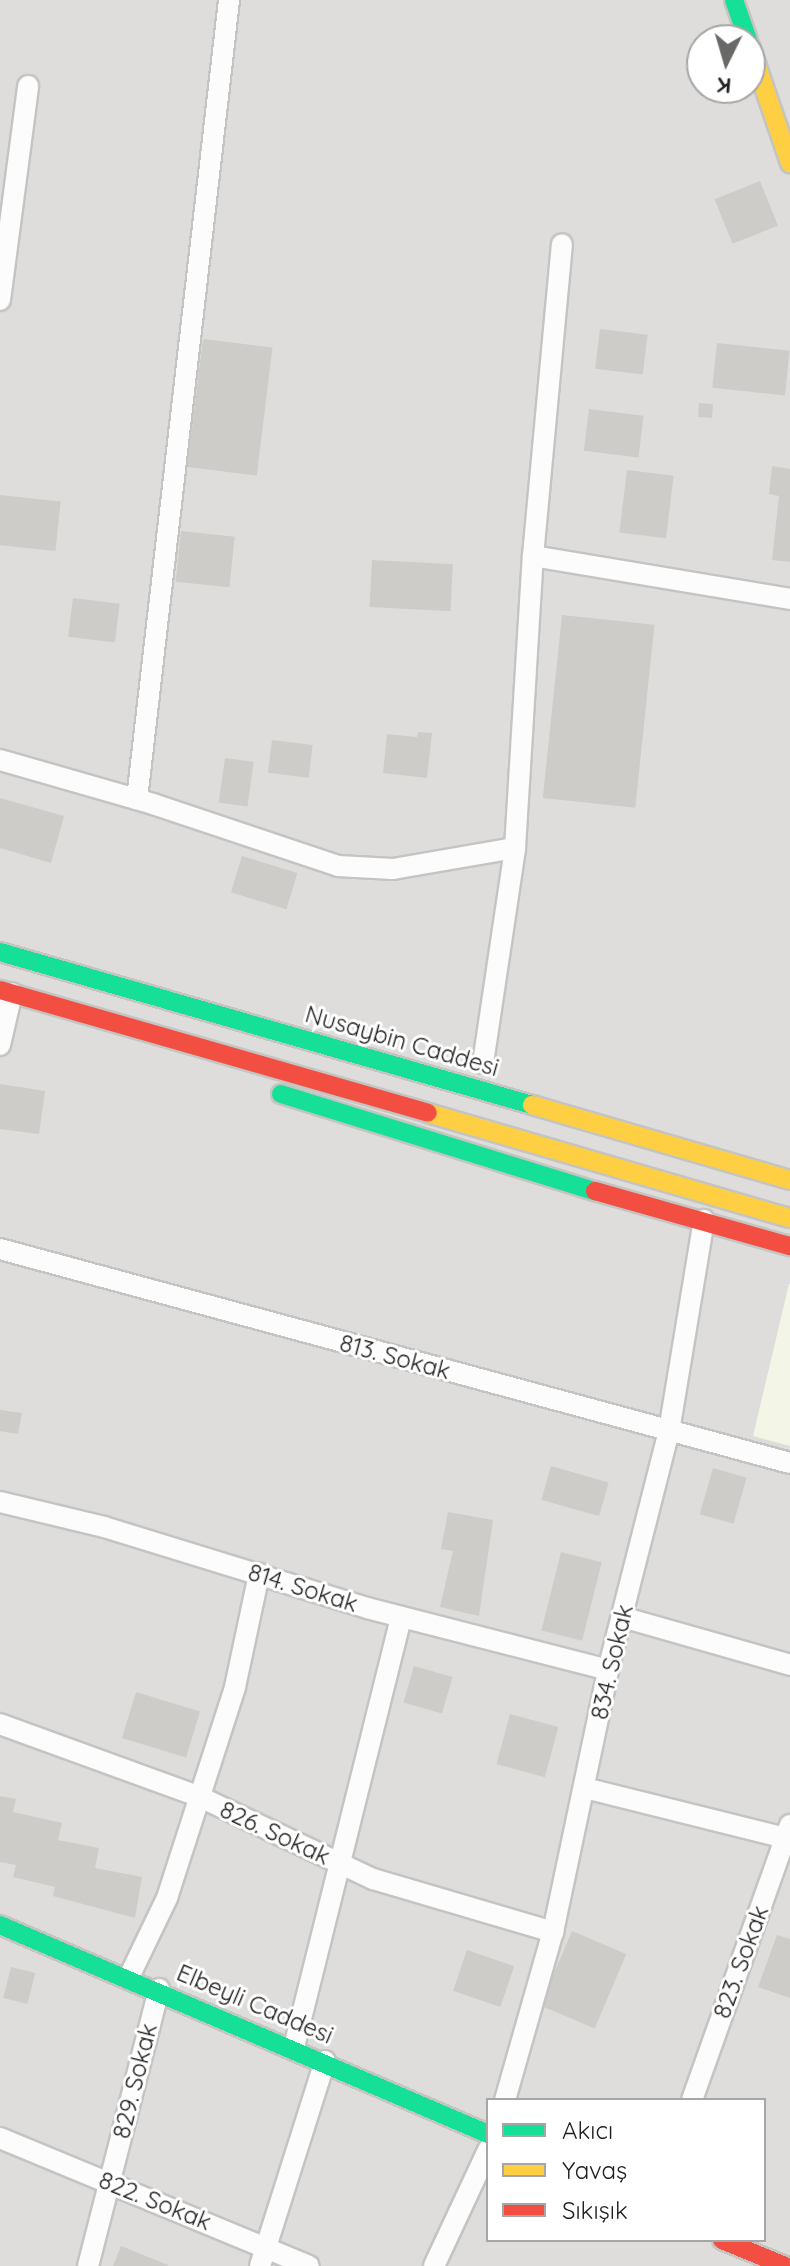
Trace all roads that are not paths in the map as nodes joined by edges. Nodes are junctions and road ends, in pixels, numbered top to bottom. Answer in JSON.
{"nodes":[{"id":1,"x":229,"y":0,"type":"edge"},
{"id":2,"x":734,"y":0,"type":"edge"},
{"id":3,"x":742,"y":24,"type":"edge"},
{"id":4,"x":28,"y":86,"type":"dead end"},
{"id":5,"x":766,"y":86,"type":"edge"},
{"id":6,"x":785,"y":133,"type":"edge"},
{"id":7,"x":790,"y":163,"type":"edge"},
{"id":8,"x":562,"y":244,"type":"dead end"},
{"id":9,"x":0,"y":300,"type":"edge"},
{"id":10,"x":533,"y":556,"type":"junction"},
{"id":11,"x":790,"y":599,"type":"edge"},
{"id":12,"x":0,"y":760,"type":"edge"},
{"id":13,"x":137,"y":799,"type":"junction"},
{"id":14,"x":515,"y":848,"type":"junction"},
{"id":15,"x":0,"y":952,"type":"edge"},
{"id":16,"x":80,"y":973,"type":"junction"},
{"id":17,"x":6,"y":992,"type":"edge"},
{"id":18,"x":278,"y":1011,"type":"dead end"},
{"id":19,"x":0,"y":1045,"type":"edge"},
{"id":20,"x":484,"y":1063,"type":"dead end"},
{"id":21,"x":790,"y":1180,"type":"edge"},
{"id":22,"x":790,"y":1218,"type":"edge"},
{"id":23,"x":704,"y":1220,"type":"junction"},
{"id":24,"x":790,"y":1246,"type":"edge"},
{"id":25,"x":0,"y":1249,"type":"edge"},
{"id":26,"x":669,"y":1431,"type":"junction"},
{"id":27,"x":790,"y":1463,"type":"edge"},
{"id":28,"x":0,"y":1502,"type":"edge"},
{"id":29,"x":259,"y":1574,"type":"junction"},
{"id":30,"x":401,"y":1617,"type":"junction"},
{"id":31,"x":622,"y":1617,"type":"junction"},
{"id":32,"x":790,"y":1665,"type":"edge"},
{"id":33,"x":608,"y":1670,"type":"junction"},
{"id":34,"x":0,"y":1724,"type":"edge"},
{"id":35,"x":585,"y":1788,"type":"junction"},
{"id":36,"x":198,"y":1796,"type":"junction"},
{"id":37,"x":789,"y":1834,"type":"edge"},
{"id":38,"x":340,"y":1863,"type":"junction"},
{"id":39,"x":1,"y":1931,"type":"edge"},
{"id":40,"x":553,"y":1932,"type":"junction"},
{"id":41,"x":129,"y":1977,"type":"junction"},
{"id":42,"x":159,"y":1989,"type":"junction"},
{"id":43,"x":294,"y":2047,"type":"junction"},
{"id":44,"x":325,"y":2061,"type":"junction"},
{"id":45,"x":506,"y":2098,"type":"edge"},
{"id":46,"x":693,"y":2098,"type":"edge"},
{"id":47,"x":486,"y":2133,"type":"edge"},
{"id":48,"x":0,"y":2138,"type":"edge"},
{"id":49,"x":486,"y":2154,"type":"edge"},
{"id":50,"x":110,"y":2182,"type":"junction"},
{"id":51,"x":727,"y":2242,"type":"edge"},
{"id":52,"x":262,"y":2256,"type":"edge"},
{"id":53,"x":88,"y":2266,"type":"edge"},
{"id":54,"x":309,"y":2266,"type":"edge"},
{"id":55,"x":434,"y":2266,"type":"edge"},
{"id":56,"x":785,"y":2266,"type":"edge"}],
"edges":[{"from":1,"to":13,"type":"street"},
{"from":2,"to":3,"type":"main road"},
{"from":4,"to":9,"type":"street"},
{"from":5,"to":6,"type":"main road"},
{"from":6,"to":7,"type":"main road"},
{"from":8,"to":10,"type":"street"},
{"from":10,"to":11,"type":"street"},
{"from":10,"to":14,"type":"street"},
{"from":12,"to":13,"type":"street"},
{"from":13,"to":14,"type":"street"},
{"from":14,"to":20,"type":"street"},
{"from":15,"to":16,"type":"main road","name":"Nusaybin Caddesi"},
{"from":16,"to":18,"type":"main road"},
{"from":16,"to":21,"type":"main road","name":"Nusaybin Caddesi"},
{"from":17,"to":19,"type":"street"},
{"from":17,"to":22,"type":"main road"},
{"from":17,"to":23,"type":"main road"},
{"from":23,"to":24,"type":"main road"},
{"from":23,"to":26,"type":"street","name":"834. Sokak"},
{"from":25,"to":26,"type":"street","name":"813. Sokak"},
{"from":26,"to":27,"type":"street","name":"813. Sokak"},
{"from":26,"to":31,"type":"street","name":"834. Sokak"},
{"from":28,"to":29,"type":"street","name":"814. Sokak"},
{"from":29,"to":30,"type":"street","name":"814. Sokak"},
{"from":29,"to":36,"type":"street"},
{"from":30,"to":33,"type":"street","name":"814. Sokak"},
{"from":30,"to":38,"type":"street"},
{"from":31,"to":32,"type":"street"},
{"from":31,"to":33,"type":"street","name":"834. Sokak"},
{"from":33,"to":35,"type":"street","name":"834. Sokak"},
{"from":34,"to":36,"type":"street","name":"826. Sokak"},
{"from":35,"to":37,"type":"street"},
{"from":35,"to":40,"type":"street","name":"834. Sokak"},
{"from":36,"to":38,"type":"street","name":"826. Sokak"},
{"from":36,"to":41,"type":"street"},
{"from":37,"to":46,"type":"street","name":"823. Sokak"},
{"from":38,"to":40,"type":"street","name":"826. Sokak"},
{"from":38,"to":43,"type":"street"},
{"from":39,"to":41,"type":"main road","name":"Elbeyli Caddesi"},
{"from":40,"to":45,"type":"street","name":"834. Sokak"},
{"from":41,"to":42,"type":"main road","name":"Elbeyli Caddesi"},
{"from":42,"to":43,"type":"main road","name":"Elbeyli Caddesi"},
{"from":42,"to":50,"type":"street","name":"829. Sokak"},
{"from":43,"to":44,"type":"main road","name":"Elbeyli Caddesi"},
{"from":44,"to":47,"type":"main road","name":"Elbeyli Caddesi"},
{"from":44,"to":52,"type":"street"},
{"from":48,"to":50,"type":"street","name":"822. Sokak"},
{"from":49,"to":55,"type":"street"},
{"from":50,"to":52,"type":"street","name":"822. Sokak"},
{"from":50,"to":53,"type":"street","name":"829. Sokak"},
{"from":51,"to":56,"type":"main road"},
{"from":52,"to":54,"type":"street","name":"822. Sokak"}]}
